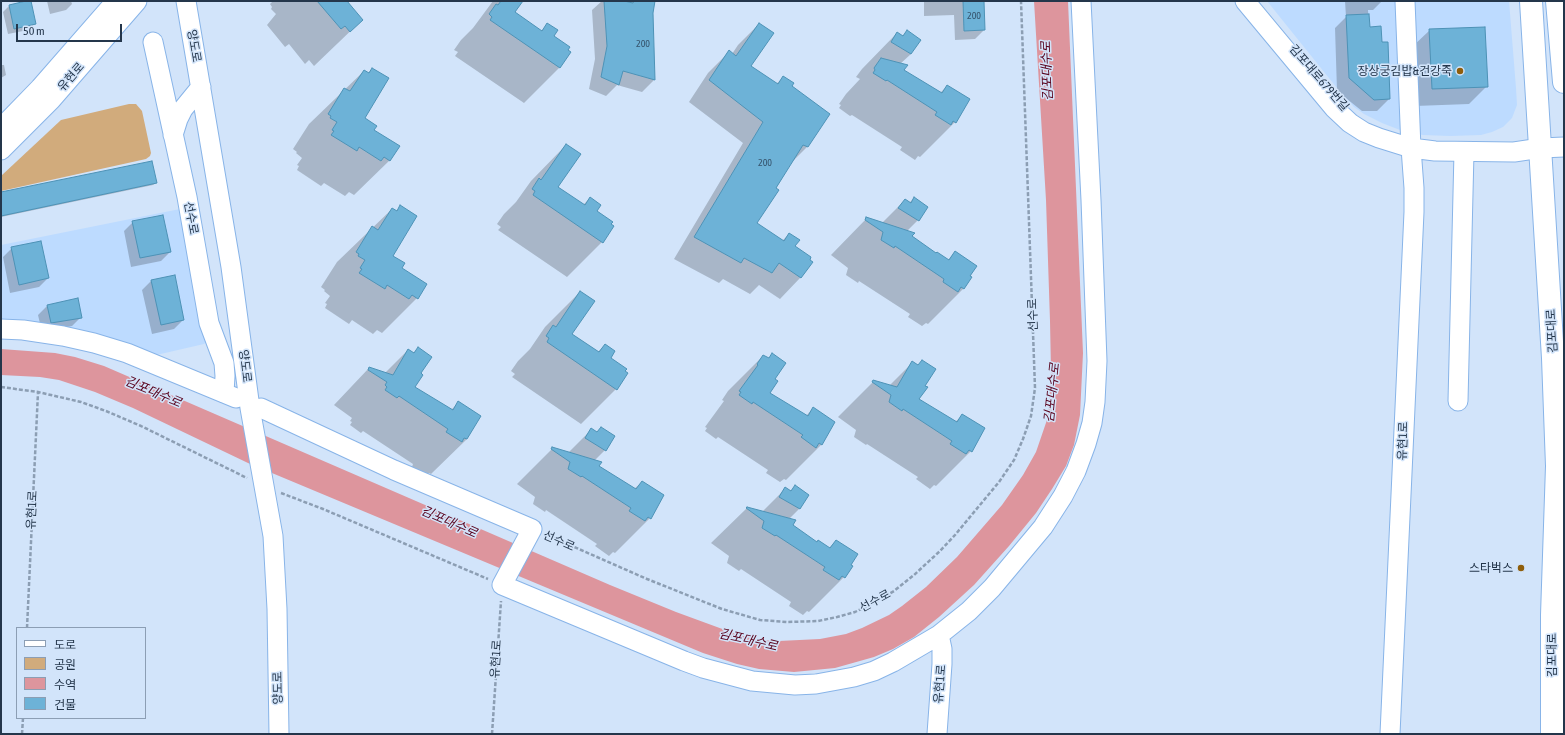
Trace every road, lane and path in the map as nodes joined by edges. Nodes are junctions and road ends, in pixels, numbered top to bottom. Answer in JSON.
{"nodes":[{"id":1,"x":116,"y":1,"type":"edge"},
{"id":2,"x":137,"y":1,"type":"edge"},
{"id":3,"x":186,"y":1,"type":"edge"},
{"id":4,"x":196,"y":1,"type":"edge"},
{"id":5,"x":1021,"y":1,"type":"edge"},
{"id":6,"x":1081,"y":1,"type":"edge"},
{"id":7,"x":1245,"y":1,"type":"edge"},
{"id":8,"x":1254,"y":1,"type":"edge"},
{"id":9,"x":1405,"y":1,"type":"edge"},
{"id":10,"x":1532,"y":1,"type":"edge"},
{"id":11,"x":1557,"y":1,"type":"edge"},
{"id":12,"x":153,"y":42,"type":"dead end"},
{"id":13,"x":1564,"y":82,"type":"edge"},
{"id":14,"x":201,"y":88,"type":"junction"},
{"id":15,"x":1,"y":128,"type":"edge"},
{"id":16,"x":173,"y":136,"type":"junction"},
{"id":17,"x":1411,"y":144,"type":"junction"},
{"id":18,"x":1564,"y":147,"type":"edge"},
{"id":19,"x":1541,"y":148,"type":"junction"},
{"id":20,"x":1,"y":150,"type":"edge"},
{"id":21,"x":1464,"y":152,"type":"junction"},
{"id":22,"x":1,"y":329,"type":"edge"},
{"id":23,"x":38,"y":392,"type":"dead end"},
{"id":24,"x":224,"y":394,"type":"junction"},
{"id":25,"x":1458,"y":401,"type":"dead end"},
{"id":26,"x":255,"y":408,"type":"junction"},
{"id":27,"x":268,"y":481,"type":"junction"},
{"id":28,"x":532,"y":529,"type":"junction"},
{"id":29,"x":502,"y":585,"type":"junction"},
{"id":30,"x":27,"y":627,"type":"edge"},
{"id":31,"x":939,"y":635,"type":"junction"},
{"id":32,"x":23,"y":719,"type":"edge"},
{"id":33,"x":22,"y":734,"type":"edge"},
{"id":34,"x":279,"y":734,"type":"edge"},
{"id":35,"x":286,"y":734,"type":"edge"},
{"id":36,"x":492,"y":734,"type":"edge"},
{"id":37,"x":937,"y":734,"type":"edge"},
{"id":38,"x":1390,"y":734,"type":"edge"},
{"id":39,"x":1552,"y":734,"type":"edge"}],
"edges":[{"from":1,"to":15,"type":"street","name":"유현로"},
{"from":2,"to":20,"type":"street","name":"유현로"},
{"from":3,"to":14,"type":"street","name":"양도로"},
{"from":4,"to":26,"type":"street","name":"양도로"},
{"from":5,"to":28,"type":"path","name":"선수로"},
{"from":6,"to":31,"type":"street"},
{"from":7,"to":17,"type":"street","name":"김포대로679번길"},
{"from":8,"to":17,"type":"street","name":"김포대로679번길"},
{"from":9,"to":17,"type":"street","name":"유현1로"},
{"from":10,"to":19,"type":"main road","name":"김포대로"},
{"from":11,"to":13,"type":"main road"},
{"from":12,"to":16,"type":"street","name":"선수로"},
{"from":14,"to":16,"type":"street"},
{"from":14,"to":26,"type":"street","name":"양도로"},
{"from":16,"to":24,"type":"street","name":"선수로"},
{"from":17,"to":19,"type":"street","name":"김포대로679번길"},
{"from":17,"to":21,"type":"street","name":"김포대로679번길"},
{"from":17,"to":38,"type":"street","name":"유현1로"},
{"from":18,"to":19,"type":"street","name":"김포대로679번길"},
{"from":19,"to":21,"type":"street","name":"김포대로679번길"},
{"from":19,"to":39,"type":"main road","name":"김포대로"},
{"from":21,"to":25,"type":"street"},
{"from":22,"to":24,"type":"street","name":"선수로"},
{"from":23,"to":30,"type":"path","name":"유현1로"},
{"from":24,"to":26,"type":"street","name":"선수로"},
{"from":26,"to":27,"type":"street","name":"양도로"},
{"from":26,"to":28,"type":"street","name":"선수로"},
{"from":27,"to":34,"type":"street","name":"양도로"},
{"from":27,"to":35,"type":"street","name":"양도로"},
{"from":28,"to":29,"type":"street"},
{"from":29,"to":31,"type":"street"},
{"from":29,"to":36,"type":"path","name":"유현1로"},
{"from":31,"to":37,"type":"street","name":"유현1로"},
{"from":32,"to":33,"type":"path"}]}
